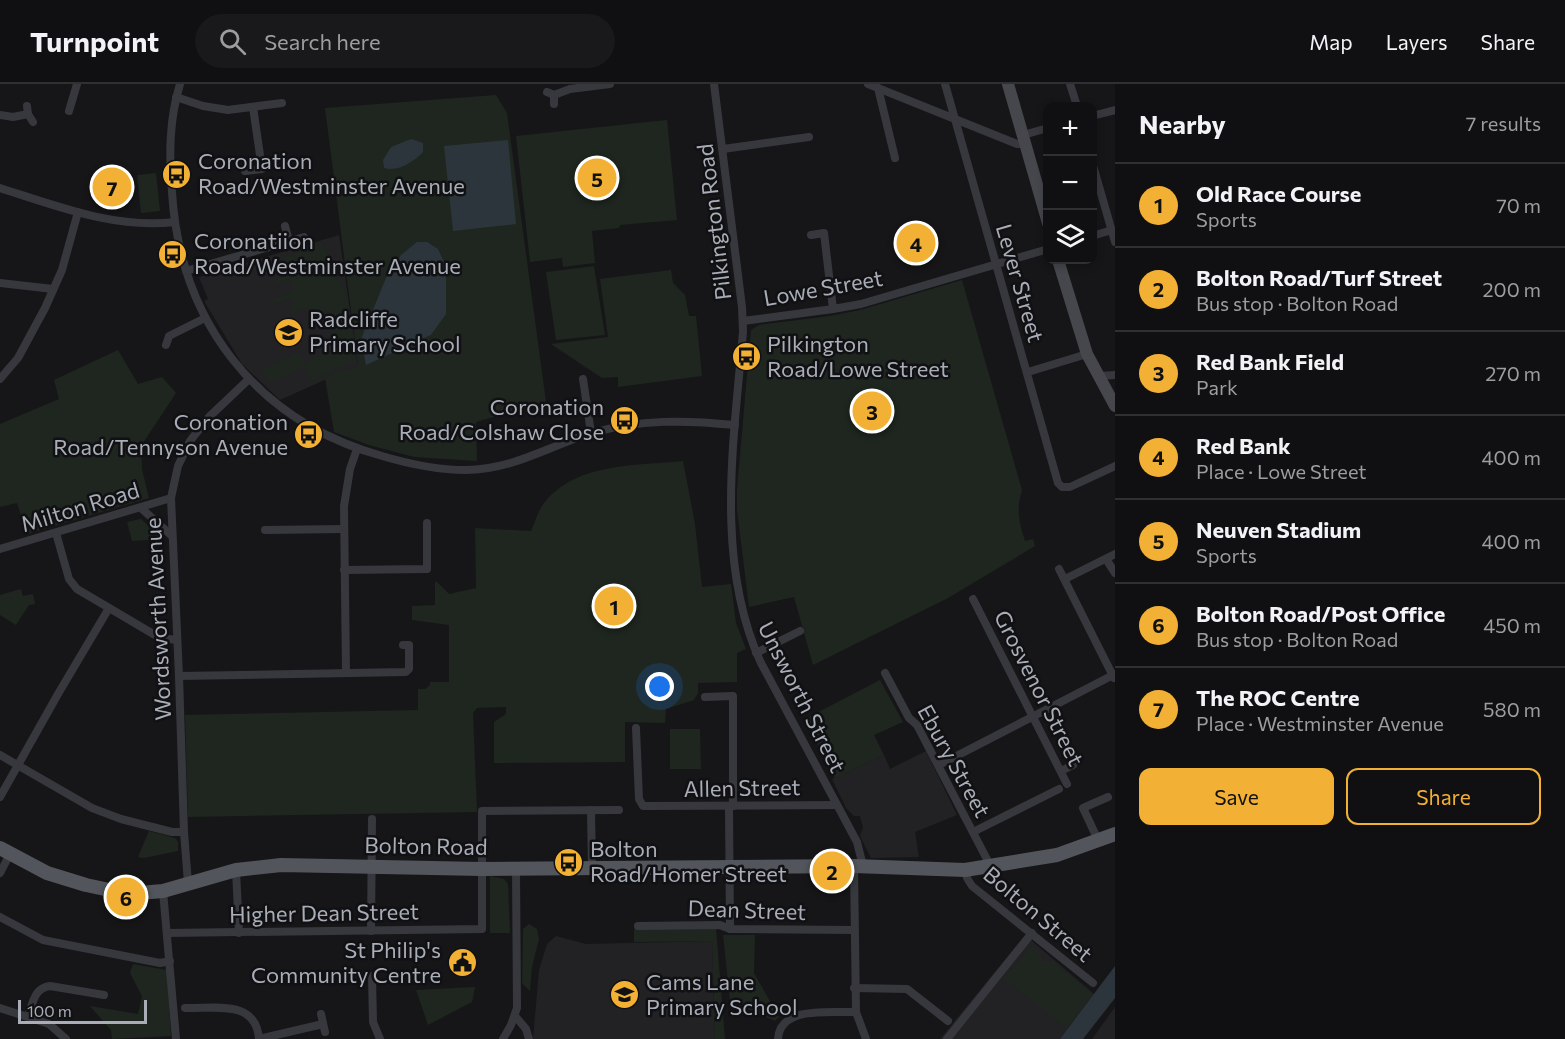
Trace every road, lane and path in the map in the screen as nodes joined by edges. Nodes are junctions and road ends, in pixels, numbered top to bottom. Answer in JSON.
{"nodes":[{"id":1,"x":77,"y":84,"type":"edge"},
{"id":2,"x":180,"y":84,"type":"edge"},
{"id":3,"x":610,"y":84,"type":"edge"},
{"id":4,"x":714,"y":84,"type":"edge"},
{"id":5,"x":868,"y":84,"type":"edge"},
{"id":6,"x":945,"y":84,"type":"edge"},
{"id":7,"x":1008,"y":84,"type":"edge"},
{"id":8,"x":1070,"y":84,"type":"edge"},
{"id":9,"x":878,"y":88,"type":"junction"},
{"id":10,"x":552,"y":97,"type":"dead end"},
{"id":11,"x":176,"y":98,"type":"junction"},
{"id":12,"x":1076,"y":102,"type":"edge"},
{"id":13,"x":282,"y":103,"type":"dead end"},
{"id":14,"x":253,"y":107,"type":"junction"},
{"id":15,"x":1115,"y":110,"type":"edge"},
{"id":16,"x":69,"y":111,"type":"dead end"},
{"id":17,"x":29,"y":114,"type":"dead end"},
{"id":18,"x":0,"y":115,"type":"edge"},
{"id":19,"x":1097,"y":115,"type":"edge"},
{"id":20,"x":956,"y":119,"type":"junction"},
{"id":21,"x":1043,"y":130,"type":"edge"},
{"id":22,"x":809,"y":137,"type":"dead end"},
{"id":23,"x":1024,"y":140,"type":"junction"},
{"id":24,"x":723,"y":149,"type":"junction"},
{"id":25,"x":895,"y":158,"type":"dead end"},
{"id":26,"x":244,"y":171,"type":"dead end"},
{"id":27,"x":1097,"y":179,"type":"edge"},
{"id":28,"x":0,"y":189,"type":"edge"},
{"id":29,"x":1043,"y":210,"type":"edge"},
{"id":30,"x":78,"y":212,"type":"junction"},
{"id":31,"x":175,"y":222,"type":"junction"},
{"id":32,"x":285,"y":225,"type":"dead end"},
{"id":33,"x":1112,"y":230,"type":"junction"},
{"id":34,"x":1097,"y":234,"type":"edge"},
{"id":35,"x":811,"y":235,"type":"dead end"},
{"id":36,"x":304,"y":237,"type":"dead end"},
{"id":37,"x":289,"y":241,"type":"junction"},
{"id":38,"x":1115,"y":242,"type":"edge"},
{"id":39,"x":1043,"y":250,"type":"edge"},
{"id":40,"x":995,"y":264,"type":"junction"},
{"id":41,"x":1059,"y":264,"type":"edge"},
{"id":42,"x":186,"y":270,"type":"junction"},
{"id":43,"x":0,"y":283,"type":"edge"},
{"id":44,"x":53,"y":289,"type":"junction"},
{"id":45,"x":833,"y":309,"type":"junction"},
{"id":46,"x":205,"y":318,"type":"junction"},
{"id":47,"x":743,"y":321,"type":"junction"},
{"id":48,"x":166,"y":345,"type":"dead end"},
{"id":49,"x":1087,"y":354,"type":"junction"},
{"id":50,"x":1028,"y":372,"type":"junction"},
{"id":51,"x":1115,"y":375,"type":"edge"},
{"id":52,"x":1099,"y":376,"type":"junction"},
{"id":53,"x":0,"y":379,"type":"edge"},
{"id":54,"x":583,"y":379,"type":"dead end"},
{"id":55,"x":249,"y":380,"type":"junction"},
{"id":56,"x":1115,"y":406,"type":"edge"},
{"id":57,"x":735,"y":425,"type":"junction"},
{"id":58,"x":591,"y":434,"type":"junction"},
{"id":59,"x":357,"y":449,"type":"junction"},
{"id":60,"x":1115,"y":466,"type":"edge"},
{"id":61,"x":171,"y":498,"type":"junction"},
{"id":62,"x":141,"y":508,"type":"junction"},
{"id":63,"x":427,"y":523,"type":"dead end"},
{"id":64,"x":344,"y":529,"type":"junction"},
{"id":65,"x":265,"y":530,"type":"dead end"},
{"id":66,"x":56,"y":533,"type":"junction"},
{"id":67,"x":172,"y":536,"type":"junction"},
{"id":68,"x":0,"y":549,"type":"edge"},
{"id":69,"x":1115,"y":554,"type":"edge"},
{"id":70,"x":1106,"y":558,"type":"junction"},
{"id":71,"x":1059,"y":569,"type":"dead end"},
{"id":72,"x":344,"y":570,"type":"junction"},
{"id":73,"x":1115,"y":573,"type":"edge"},
{"id":74,"x":1065,"y":579,"type":"junction"},
{"id":75,"x":974,"y":599,"type":"dead end"},
{"id":76,"x":987,"y":603,"type":"dead end"},
{"id":77,"x":109,"y":608,"type":"junction"},
{"id":78,"x":978,"y":608,"type":"junction"},
{"id":79,"x":800,"y":631,"type":"dead end"},
{"id":80,"x":177,"y":640,"type":"junction"},
{"id":81,"x":403,"y":645,"type":"dead end"},
{"id":82,"x":756,"y":652,"type":"junction"},
{"id":83,"x":346,"y":673,"type":"junction"},
{"id":84,"x":885,"y":673,"type":"dead end"},
{"id":85,"x":179,"y":676,"type":"junction"},
{"id":86,"x":1114,"y":676,"type":"edge"},
{"id":87,"x":705,"y":697,"type":"dead end"},
{"id":88,"x":1034,"y":716,"type":"junction"},
{"id":89,"x":634,"y":733,"type":"dead end"},
{"id":90,"x":0,"y":755,"type":"edge"},
{"id":91,"x":939,"y":765,"type":"junction"},
{"id":92,"x":1073,"y":765,"type":"dead end"},
{"id":93,"x":18,"y":766,"type":"junction"},
{"id":94,"x":1061,"y":771,"type":"junction"},
{"id":95,"x":0,"y":797,"type":"edge"},
{"id":96,"x":1108,"y":797,"type":"dead end"},
{"id":97,"x":837,"y":805,"type":"junction"},
{"id":98,"x":731,"y":806,"type":"junction"},
{"id":99,"x":591,"y":810,"type":"junction"},
{"id":100,"x":619,"y":810,"type":"dead end"},
{"id":101,"x":372,"y":819,"type":"dead end"},
{"id":102,"x":184,"y":832,"type":"junction"},
{"id":103,"x":973,"y":832,"type":"junction"},
{"id":104,"x":1115,"y":834,"type":"edge"},
{"id":105,"x":1098,"y":840,"type":"junction"},
{"id":106,"x":5,"y":851,"type":"edge"},
{"id":107,"x":371,"y":866,"type":"junction"},
{"id":108,"x":859,"y":866,"type":"junction"},
{"id":109,"x":730,"y":867,"type":"junction"},
{"id":110,"x":991,"y":867,"type":"junction"},
{"id":111,"x":592,"y":868,"type":"junction"},
{"id":112,"x":482,"y":869,"type":"junction"},
{"id":113,"x":516,"y":869,"type":"junction"},
{"id":114,"x":236,"y":870,"type":"junction"},
{"id":115,"x":964,"y":870,"type":"junction"},
{"id":116,"x":0,"y":873,"type":"edge"},
{"id":117,"x":188,"y":883,"type":"junction"},
{"id":118,"x":162,"y":891,"type":"junction"},
{"id":119,"x":0,"y":917,"type":"edge"},
{"id":120,"x":638,"y":926,"type":"dead end"},
{"id":121,"x":730,"y":929,"type":"junction"},
{"id":122,"x":854,"y":930,"type":"junction"},
{"id":123,"x":371,"y":931,"type":"junction"},
{"id":124,"x":167,"y":933,"type":"junction"},
{"id":125,"x":239,"y":933,"type":"junction"},
{"id":126,"x":1032,"y":933,"type":"junction"},
{"id":127,"x":170,"y":961,"type":"junction"},
{"id":128,"x":372,"y":976,"type":"dead end"},
{"id":129,"x":1093,"y":983,"type":"dead end"},
{"id":130,"x":854,"y":988,"type":"junction"},
{"id":131,"x":98,"y":997,"type":"dead end"},
{"id":132,"x":0,"y":1008,"type":"edge"},
{"id":133,"x":185,"y":1008,"type":"dead end"},
{"id":134,"x":856,"y":1012,"type":"junction"},
{"id":135,"x":28,"y":1016,"type":"junction"},
{"id":136,"x":515,"y":1016,"type":"junction"},
{"id":137,"x":948,"y":1021,"type":"dead end"},
{"id":138,"x":323,"y":1023,"type":"dead end"},
{"id":139,"x":66,"y":1039,"type":"edge"},
{"id":140,"x":176,"y":1039,"type":"edge"},
{"id":141,"x":259,"y":1039,"type":"edge"},
{"id":142,"x":380,"y":1039,"type":"edge"},
{"id":143,"x":502,"y":1039,"type":"edge"},
{"id":144,"x":529,"y":1039,"type":"edge"},
{"id":145,"x":778,"y":1039,"type":"edge"},
{"id":146,"x":866,"y":1039,"type":"edge"},
{"id":147,"x":947,"y":1039,"type":"edge"}],
"edges":[{"from":1,"to":16,"type":"street"},
{"from":2,"to":11,"type":"street"},
{"from":3,"to":10,"type":"street"},
{"from":4,"to":24,"type":"street","name":"Pilkington Road"},
{"from":5,"to":9,"type":"street"},
{"from":6,"to":20,"type":"street","name":"Lever Street"},
{"from":7,"to":23,"type":"main road"},
{"from":8,"to":12,"type":"street"},
{"from":9,"to":20,"type":"street"},
{"from":9,"to":25,"type":"street"},
{"from":11,"to":14,"type":"street"},
{"from":11,"to":31,"type":"street"},
{"from":13,"to":14,"type":"street"},
{"from":14,"to":26,"type":"street"},
{"from":15,"to":19,"type":"street"},
{"from":17,"to":18,"type":"street"},
{"from":20,"to":23,"type":"street"},
{"from":20,"to":40,"type":"street","name":"Lever Street"},
{"from":21,"to":23,"type":"street"},
{"from":22,"to":24,"type":"street"},
{"from":23,"to":29,"type":"main road"},
{"from":24,"to":47,"type":"street","name":"Pilkington Road"},
{"from":27,"to":33,"type":"street"},
{"from":28,"to":30,"type":"street"},
{"from":30,"to":31,"type":"street"},
{"from":30,"to":44,"type":"street"},
{"from":31,"to":42,"type":"street"},
{"from":32,"to":37,"type":"street"},
{"from":33,"to":34,"type":"street"},
{"from":33,"to":38,"type":"street"},
{"from":35,"to":45,"type":"street"},
{"from":36,"to":37,"type":"street"},
{"from":37,"to":42,"type":"street"},
{"from":39,"to":40,"type":"street","name":"Lowe Street"},
{"from":40,"to":45,"type":"street","name":"Lowe Street"},
{"from":40,"to":50,"type":"street","name":"Lever Street"},
{"from":41,"to":49,"type":"main road"},
{"from":42,"to":46,"type":"street"},
{"from":43,"to":44,"type":"street"},
{"from":44,"to":53,"type":"street"},
{"from":45,"to":47,"type":"street","name":"Lowe Street"},
{"from":46,"to":48,"type":"street"},
{"from":46,"to":55,"type":"street"},
{"from":47,"to":57,"type":"street","name":"Unsworth Street"},
{"from":49,"to":50,"type":"street"},
{"from":49,"to":52,"type":"main road"},
{"from":50,"to":60,"type":"street","name":"Lever Street"},
{"from":51,"to":52,"type":"street"},
{"from":52,"to":56,"type":"main road"},
{"from":54,"to":58,"type":"street"},
{"from":55,"to":59,"type":"street"},
{"from":55,"to":61,"type":"street","name":"Wordsworth Avenue"},
{"from":57,"to":58,"type":"street"},
{"from":57,"to":82,"type":"street","name":"Unsworth Street"},
{"from":58,"to":59,"type":"street"},
{"from":59,"to":64,"type":"street"},
{"from":61,"to":62,"type":"street","name":"Milton Road"},
{"from":61,"to":67,"type":"street","name":"Wordsworth Avenue"},
{"from":62,"to":66,"type":"street","name":"Milton Road"},
{"from":62,"to":67,"type":"street"},
{"from":63,"to":72,"type":"street"},
{"from":64,"to":65,"type":"street"},
{"from":64,"to":72,"type":"street"},
{"from":66,"to":68,"type":"street","name":"Milton Road"},
{"from":66,"to":77,"type":"street"},
{"from":67,"to":80,"type":"street","name":"Wordsworth Avenue"},
{"from":69,"to":70,"type":"street"},
{"from":70,"to":73,"type":"street"},
{"from":70,"to":74,"type":"street"},
{"from":71,"to":74,"type":"street"},
{"from":72,"to":83,"type":"street"},
{"from":74,"to":86,"type":"street"},
{"from":75,"to":78,"type":"street","name":"Grosvenor Street"},
{"from":76,"to":78,"type":"street","name":"Grosvenor Street"},
{"from":77,"to":80,"type":"street"},
{"from":77,"to":93,"type":"street"},
{"from":78,"to":88,"type":"street","name":"Grosvenor Street"},
{"from":79,"to":82,"type":"street"},
{"from":80,"to":85,"type":"street","name":"Wordsworth Avenue"},
{"from":81,"to":83,"type":"street"},
{"from":82,"to":97,"type":"street","name":"Unsworth Street"},
{"from":83,"to":85,"type":"street"},
{"from":84,"to":91,"type":"street","name":"Ebury Street"},
{"from":85,"to":102,"type":"street","name":"Wordsworth Avenue"},
{"from":86,"to":88,"type":"street"},
{"from":87,"to":98,"type":"street"},
{"from":88,"to":91,"type":"street"},
{"from":88,"to":94,"type":"street","name":"Grosvenor Street"},
{"from":89,"to":98,"type":"street","name":"Allen Street"},
{"from":90,"to":93,"type":"street"},
{"from":91,"to":103,"type":"street","name":"Ebury Street"},
{"from":92,"to":94,"type":"street"},
{"from":93,"to":95,"type":"street"},
{"from":93,"to":102,"type":"street"},
{"from":94,"to":103,"type":"street","name":"Grosvenor Street"},
{"from":96,"to":105,"type":"street"},
{"from":97,"to":98,"type":"street","name":"Allen Street"},
{"from":97,"to":108,"type":"street","name":"Unsworth Street"},
{"from":98,"to":109,"type":"street"},
{"from":99,"to":100,"type":"street"},
{"from":99,"to":111,"type":"street"},
{"from":99,"to":112,"type":"street"},
{"from":101,"to":107,"type":"street"},
{"from":102,"to":117,"type":"street","name":"Wordsworth Avenue"},
{"from":103,"to":110,"type":"street","name":"Ebury Street"},
{"from":104,"to":105,"type":"main road","name":"Bolton Road"},
{"from":105,"to":110,"type":"main road","name":"Bolton Road"},
{"from":106,"to":116,"type":"street"},
{"from":106,"to":118,"type":"main road","name":"Bolton Road"},
{"from":107,"to":112,"type":"main road","name":"Bolton Road"},
{"from":107,"to":114,"type":"main road","name":"Bolton Road"},
{"from":107,"to":123,"type":"street"},
{"from":108,"to":109,"type":"main road","name":"Bolton Road"},
{"from":108,"to":115,"type":"main road","name":"Bolton Road"},
{"from":108,"to":122,"type":"street","name":"Unsworth Street"},
{"from":109,"to":111,"type":"main road","name":"Bolton Road"},
{"from":109,"to":121,"type":"street"},
{"from":110,"to":115,"type":"main road","name":"Bolton Road"},
{"from":111,"to":113,"type":"main road","name":"Bolton Road"},
{"from":112,"to":113,"type":"main road","name":"Bolton Road"},
{"from":112,"to":123,"type":"street","name":"Higher Dean Street"},
{"from":113,"to":136,"type":"street"},
{"from":114,"to":117,"type":"main road","name":"Bolton Road"},
{"from":114,"to":125,"type":"street"},
{"from":115,"to":126,"type":"street","name":"Bolton Street"},
{"from":117,"to":118,"type":"main road","name":"Bolton Road"},
{"from":118,"to":124,"type":"street"},
{"from":119,"to":127,"type":"street"},
{"from":120,"to":121,"type":"street","name":"Dean Street"},
{"from":121,"to":122,"type":"street","name":"Dean Street"},
{"from":122,"to":130,"type":"street","name":"Unsworth Street"},
{"from":123,"to":125,"type":"street","name":"Higher Dean Street"},
{"from":124,"to":125,"type":"street","name":"Higher Dean Street"},
{"from":124,"to":127,"type":"street"},
{"from":126,"to":129,"type":"street","name":"Bolton Street"},
{"from":126,"to":147,"type":"street"},
{"from":127,"to":140,"type":"street"},
{"from":128,"to":142,"type":"street"},
{"from":130,"to":134,"type":"street","name":"Unsworth Street"},
{"from":130,"to":137,"type":"street"},
{"from":131,"to":135,"type":"street"},
{"from":132,"to":135,"type":"street"},
{"from":133,"to":141,"type":"street"},
{"from":134,"to":145,"type":"street"},
{"from":134,"to":146,"type":"street","name":"Unsworth Street"},
{"from":135,"to":139,"type":"street"},
{"from":136,"to":143,"type":"street"},
{"from":136,"to":144,"type":"street"},
{"from":138,"to":141,"type":"street"}]}
